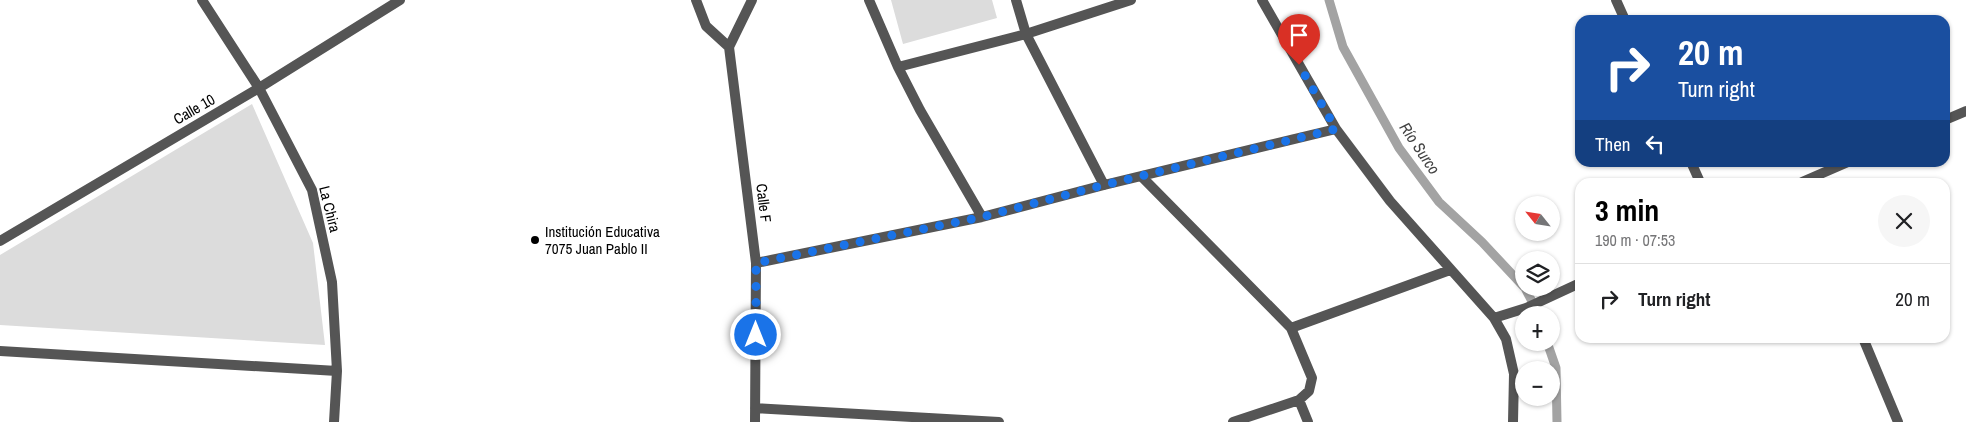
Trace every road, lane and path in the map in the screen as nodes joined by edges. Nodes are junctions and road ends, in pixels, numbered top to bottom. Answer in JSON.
{"nodes":[{"id":1,"x":202,"y":0,"type":"edge"},
{"id":2,"x":400,"y":0,"type":"edge"},
{"id":3,"x":696,"y":0,"type":"edge"},
{"id":4,"x":752,"y":0,"type":"edge"},
{"id":5,"x":869,"y":0,"type":"edge"},
{"id":6,"x":1016,"y":0,"type":"edge"},
{"id":7,"x":1131,"y":0,"type":"edge"},
{"id":8,"x":1262,"y":0,"type":"edge"},
{"id":9,"x":1616,"y":0,"type":"edge"},
{"id":10,"x":1624,"y":15,"type":"edge"},
{"id":11,"x":1026,"y":34,"type":"junction"},
{"id":12,"x":729,"y":47,"type":"junction"},
{"id":13,"x":898,"y":67,"type":"junction"},
{"id":14,"x":259,"y":88,"type":"junction"},
{"id":15,"x":1966,"y":111,"type":"edge"},
{"id":16,"x":1950,"y":118,"type":"edge"},
{"id":17,"x":1336,"y":129,"type":"junction"},
{"id":18,"x":1836,"y":167,"type":"edge"},
{"id":19,"x":1142,"y":177,"type":"junction"},
{"id":20,"x":1811,"y":178,"type":"edge"},
{"id":21,"x":1104,"y":185,"type":"junction"},
{"id":22,"x":982,"y":217,"type":"junction"},
{"id":23,"x":0,"y":241,"type":"edge"},
{"id":24,"x":756,"y":263,"type":"junction"},
{"id":25,"x":1450,"y":270,"type":"junction"},
{"id":26,"x":1575,"y":286,"type":"edge"},
{"id":27,"x":1494,"y":318,"type":"junction"},
{"id":28,"x":1291,"y":328,"type":"junction"},
{"id":29,"x":1865,"y":343,"type":"edge"},
{"id":30,"x":0,"y":351,"type":"edge"},
{"id":31,"x":337,"y":372,"type":"junction"},
{"id":32,"x":1299,"y":400,"type":"junction"},
{"id":33,"x":755,"y":408,"type":"junction"},
{"id":34,"x":334,"y":422,"type":"edge"},
{"id":35,"x":754,"y":422,"type":"edge"},
{"id":36,"x":998,"y":422,"type":"edge"},
{"id":37,"x":1233,"y":422,"type":"edge"},
{"id":38,"x":1308,"y":422,"type":"edge"},
{"id":39,"x":1513,"y":422,"type":"edge"},
{"id":40,"x":1898,"y":422,"type":"edge"}],
"edges":[{"from":1,"to":14,"type":"street","name":"La Chira"},
{"from":2,"to":14,"type":"street","name":"Calle 10"},
{"from":3,"to":12,"type":"street"},
{"from":4,"to":12,"type":"street"},
{"from":5,"to":13,"type":"street"},
{"from":6,"to":11,"type":"street"},
{"from":7,"to":11,"type":"street"},
{"from":8,"to":17,"type":"street"},
{"from":9,"to":10,"type":"street"},
{"from":11,"to":13,"type":"street"},
{"from":11,"to":21,"type":"street"},
{"from":12,"to":24,"type":"street","name":"Calle F"},
{"from":13,"to":22,"type":"street"},
{"from":14,"to":23,"type":"street","name":"Calle 10"},
{"from":14,"to":31,"type":"street","name":"La Chira"},
{"from":15,"to":16,"type":"street"},
{"from":17,"to":19,"type":"street"},
{"from":17,"to":25,"type":"street"},
{"from":18,"to":20,"type":"street"},
{"from":19,"to":21,"type":"street"},
{"from":19,"to":28,"type":"street"},
{"from":21,"to":22,"type":"street"},
{"from":22,"to":24,"type":"street"},
{"from":24,"to":33,"type":"street","name":"Calle F"},
{"from":25,"to":27,"type":"street"},
{"from":25,"to":28,"type":"street"},
{"from":26,"to":27,"type":"street"},
{"from":27,"to":39,"type":"street"},
{"from":28,"to":32,"type":"street"},
{"from":29,"to":40,"type":"street"},
{"from":30,"to":31,"type":"street"},
{"from":31,"to":34,"type":"street","name":"La Chira"},
{"from":32,"to":37,"type":"street"},
{"from":32,"to":38,"type":"street"},
{"from":33,"to":35,"type":"street","name":"Calle F"},
{"from":33,"to":36,"type":"street"}]}
